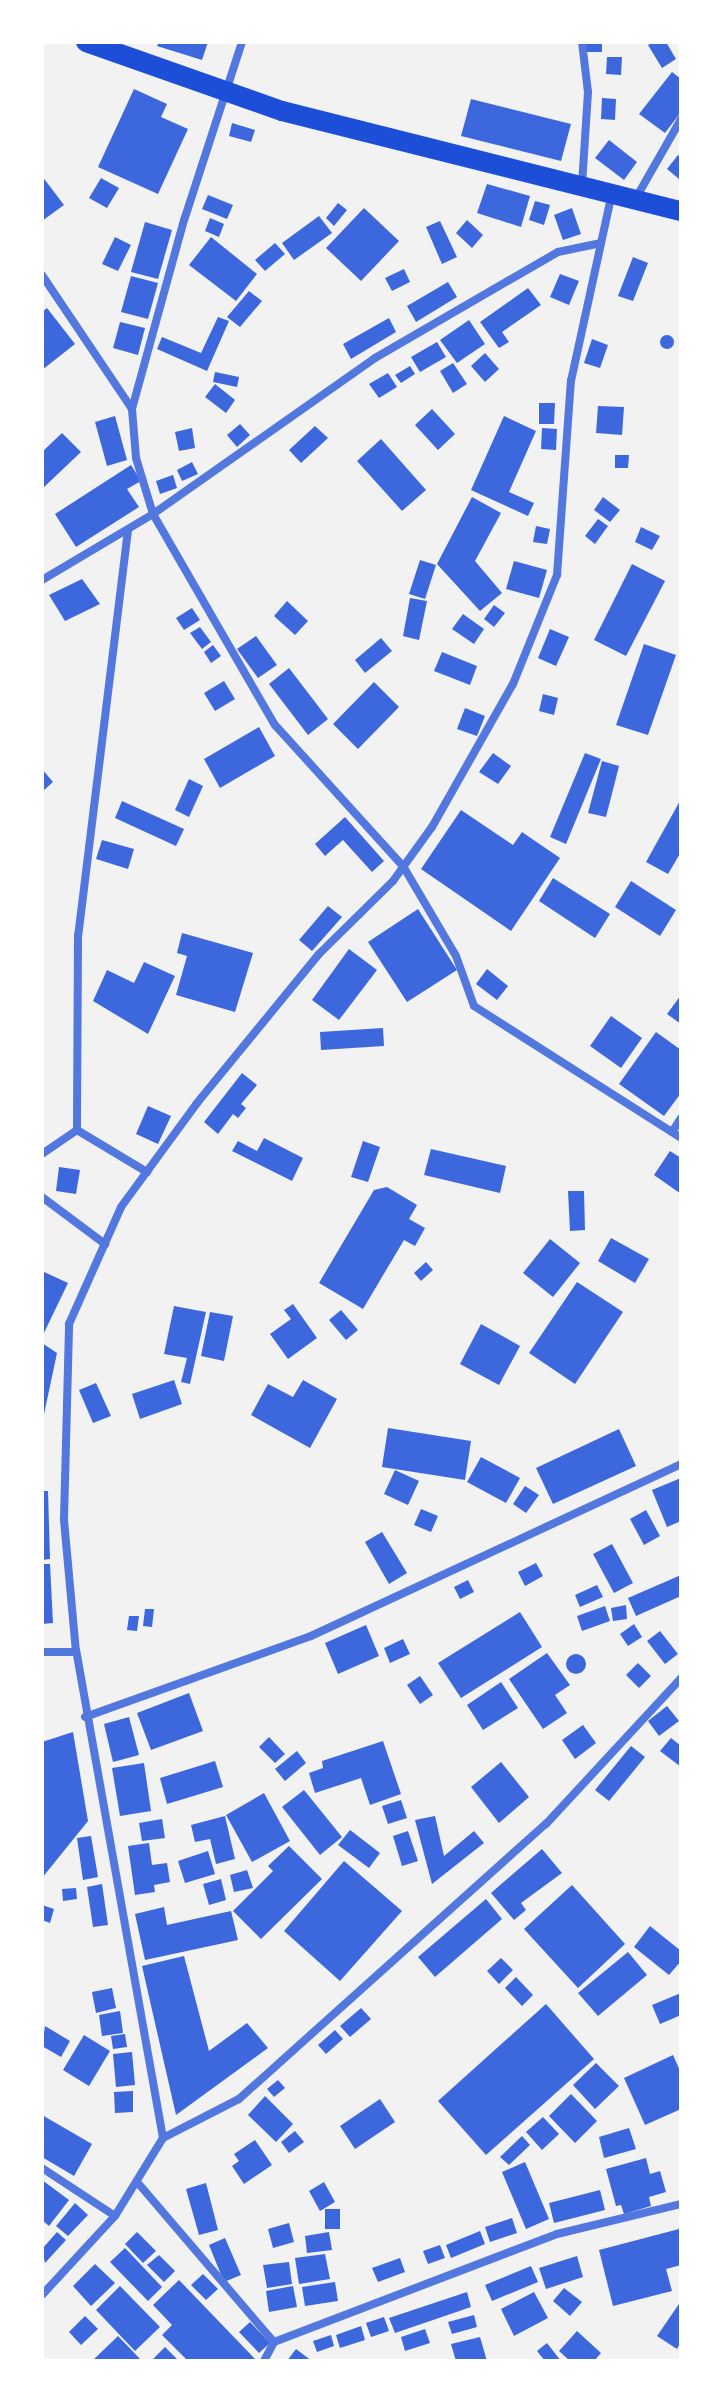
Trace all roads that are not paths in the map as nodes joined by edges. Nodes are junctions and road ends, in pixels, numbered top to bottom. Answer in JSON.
{"nodes":[{"id":1,"x":86,"y":42,"type":"edge"},
{"id":2,"x":242,"y":42,"type":"edge"},
{"id":3,"x":582,"y":42,"type":"edge"},
{"id":4,"x":228,"y":92,"type":"junction"},
{"id":5,"x":681,"y":119,"type":"edge"},
{"id":6,"x":582,"y":185,"type":"junction"},
{"id":7,"x":612,"y":191,"type":"junction"},
{"id":8,"x":636,"y":198,"type":"junction"},
{"id":9,"x":681,"y":211,"type":"edge"},
{"id":10,"x":601,"y":243,"type":"junction"},
{"id":11,"x":42,"y":275,"type":"edge"},
{"id":12,"x":132,"y":409,"type":"junction"},
{"id":13,"x":153,"y":514,"type":"junction"},
{"id":14,"x":128,"y":530,"type":"junction"},
{"id":15,"x":42,"y":580,"type":"edge"},
{"id":16,"x":403,"y":866,"type":"junction"},
{"id":17,"x":681,"y":1118,"type":"edge"},
{"id":18,"x":77,"y":1130,"type":"junction"},
{"id":19,"x":672,"y":1132,"type":"junction"},
{"id":20,"x":681,"y":1138,"type":"edge"},
{"id":21,"x":42,"y":1154,"type":"edge"},
{"id":22,"x":147,"y":1172,"type":"junction"},
{"id":23,"x":42,"y":1197,"type":"edge"},
{"id":24,"x":105,"y":1244,"type":"junction"},
{"id":25,"x":681,"y":1464,"type":"edge"},
{"id":26,"x":42,"y":1652,"type":"edge"},
{"id":27,"x":76,"y":1652,"type":"junction"},
{"id":28,"x":681,"y":1678,"type":"edge"},
{"id":29,"x":85,"y":1717,"type":"junction"},
{"id":30,"x":163,"y":2138,"type":"junction"},
{"id":31,"x":42,"y":2168,"type":"edge"},
{"id":32,"x":138,"y":2183,"type":"junction"},
{"id":33,"x":681,"y":2204,"type":"edge"},
{"id":34,"x":115,"y":2216,"type":"junction"},
{"id":35,"x":42,"y":2295,"type":"edge"},
{"id":36,"x":274,"y":2342,"type":"junction"},
{"id":37,"x":264,"y":2361,"type":"edge"}],
"edges":[{"from":1,"to":4,"type":"main road"},
{"from":2,"to":4,"type":"street"},
{"from":3,"to":6,"type":"street"},
{"from":4,"to":6,"type":"main road"},
{"from":4,"to":12,"type":"street"},
{"from":5,"to":8,"type":"street"},
{"from":6,"to":7,"type":"main road"},
{"from":7,"to":8,"type":"main road"},
{"from":7,"to":10,"type":"street"},
{"from":8,"to":9,"type":"main road"},
{"from":10,"to":13,"type":"street"},
{"from":10,"to":16,"type":"street"},
{"from":11,"to":12,"type":"street"},
{"from":12,"to":13,"type":"street"},
{"from":13,"to":14,"type":"street"},
{"from":13,"to":16,"type":"street"},
{"from":14,"to":15,"type":"street"},
{"from":14,"to":18,"type":"street"},
{"from":16,"to":19,"type":"street"},
{"from":16,"to":22,"type":"street"},
{"from":17,"to":19,"type":"street"},
{"from":18,"to":21,"type":"street"},
{"from":18,"to":22,"type":"street"},
{"from":19,"to":20,"type":"street"},
{"from":22,"to":24,"type":"street"},
{"from":23,"to":24,"type":"street"},
{"from":24,"to":27,"type":"street"},
{"from":25,"to":29,"type":"street"},
{"from":26,"to":27,"type":"street"},
{"from":27,"to":29,"type":"street"},
{"from":28,"to":30,"type":"street"},
{"from":29,"to":30,"type":"street"},
{"from":30,"to":32,"type":"street"},
{"from":31,"to":34,"type":"street"},
{"from":32,"to":34,"type":"street"},
{"from":32,"to":36,"type":"street"},
{"from":33,"to":36,"type":"street"},
{"from":34,"to":35,"type":"street"},
{"from":36,"to":37,"type":"street"}]}
